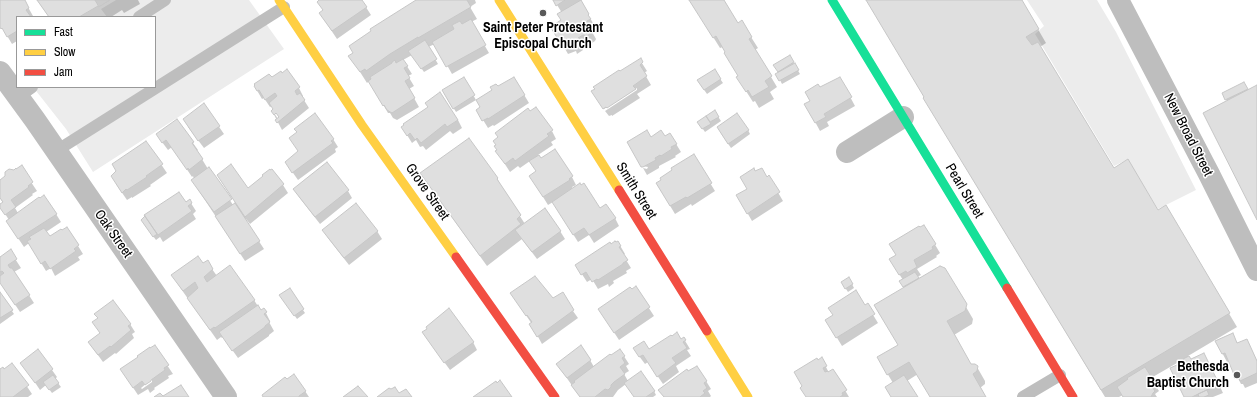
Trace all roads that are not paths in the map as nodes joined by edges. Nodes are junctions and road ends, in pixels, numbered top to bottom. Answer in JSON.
{"nodes":[{"id":1,"x":165,"y":0,"type":"edge"},
{"id":2,"x":499,"y":0,"type":"edge"},
{"id":3,"x":832,"y":0,"type":"edge"},
{"id":4,"x":1118,"y":0,"type":"edge"},
{"id":5,"x":282,"y":4,"type":"edge"},
{"id":6,"x":141,"y":16,"type":"edge"},
{"id":7,"x":0,"y":72,"type":"edge"},
{"id":8,"x":16,"y":85,"type":"edge"},
{"id":9,"x":156,"y":86,"type":"edge"},
{"id":10,"x":153,"y":88,"type":"edge"},
{"id":11,"x":25,"y":92,"type":"edge"},
{"id":12,"x":903,"y":117,"type":"junction"},
{"id":13,"x":56,"y":151,"type":"junction"},
{"id":14,"x":847,"y":152,"type":"dead end"},
{"id":15,"x":1257,"y":270,"type":"edge"},
{"id":16,"x":1060,"y":375,"type":"junction"},
{"id":17,"x":226,"y":397,"type":"edge"},
{"id":18,"x":555,"y":397,"type":"edge"},
{"id":19,"x":748,"y":397,"type":"edge"},
{"id":20,"x":1023,"y":397,"type":"edge"},
{"id":21,"x":1073,"y":397,"type":"edge"}],
"edges":[{"from":1,"to":6,"type":"lane"},
{"from":2,"to":19,"type":"street","name":"Smith Street"},
{"from":3,"to":12,"type":"street","name":"Pearl Street"},
{"from":4,"to":15,"type":"street","name":"New Broad Street"},
{"from":5,"to":9,"type":"lane"},
{"from":5,"to":18,"type":"street","name":"Grove Street"},
{"from":7,"to":8,"type":"street","name":"Oak Street"},
{"from":10,"to":13,"type":"lane"},
{"from":11,"to":13,"type":"street","name":"Oak Street"},
{"from":12,"to":14,"type":"street"},
{"from":12,"to":16,"type":"street","name":"Pearl Street"},
{"from":13,"to":17,"type":"street","name":"Oak Street"},
{"from":16,"to":20,"type":"lane"},
{"from":16,"to":21,"type":"street","name":"Pearl Street"}]}
